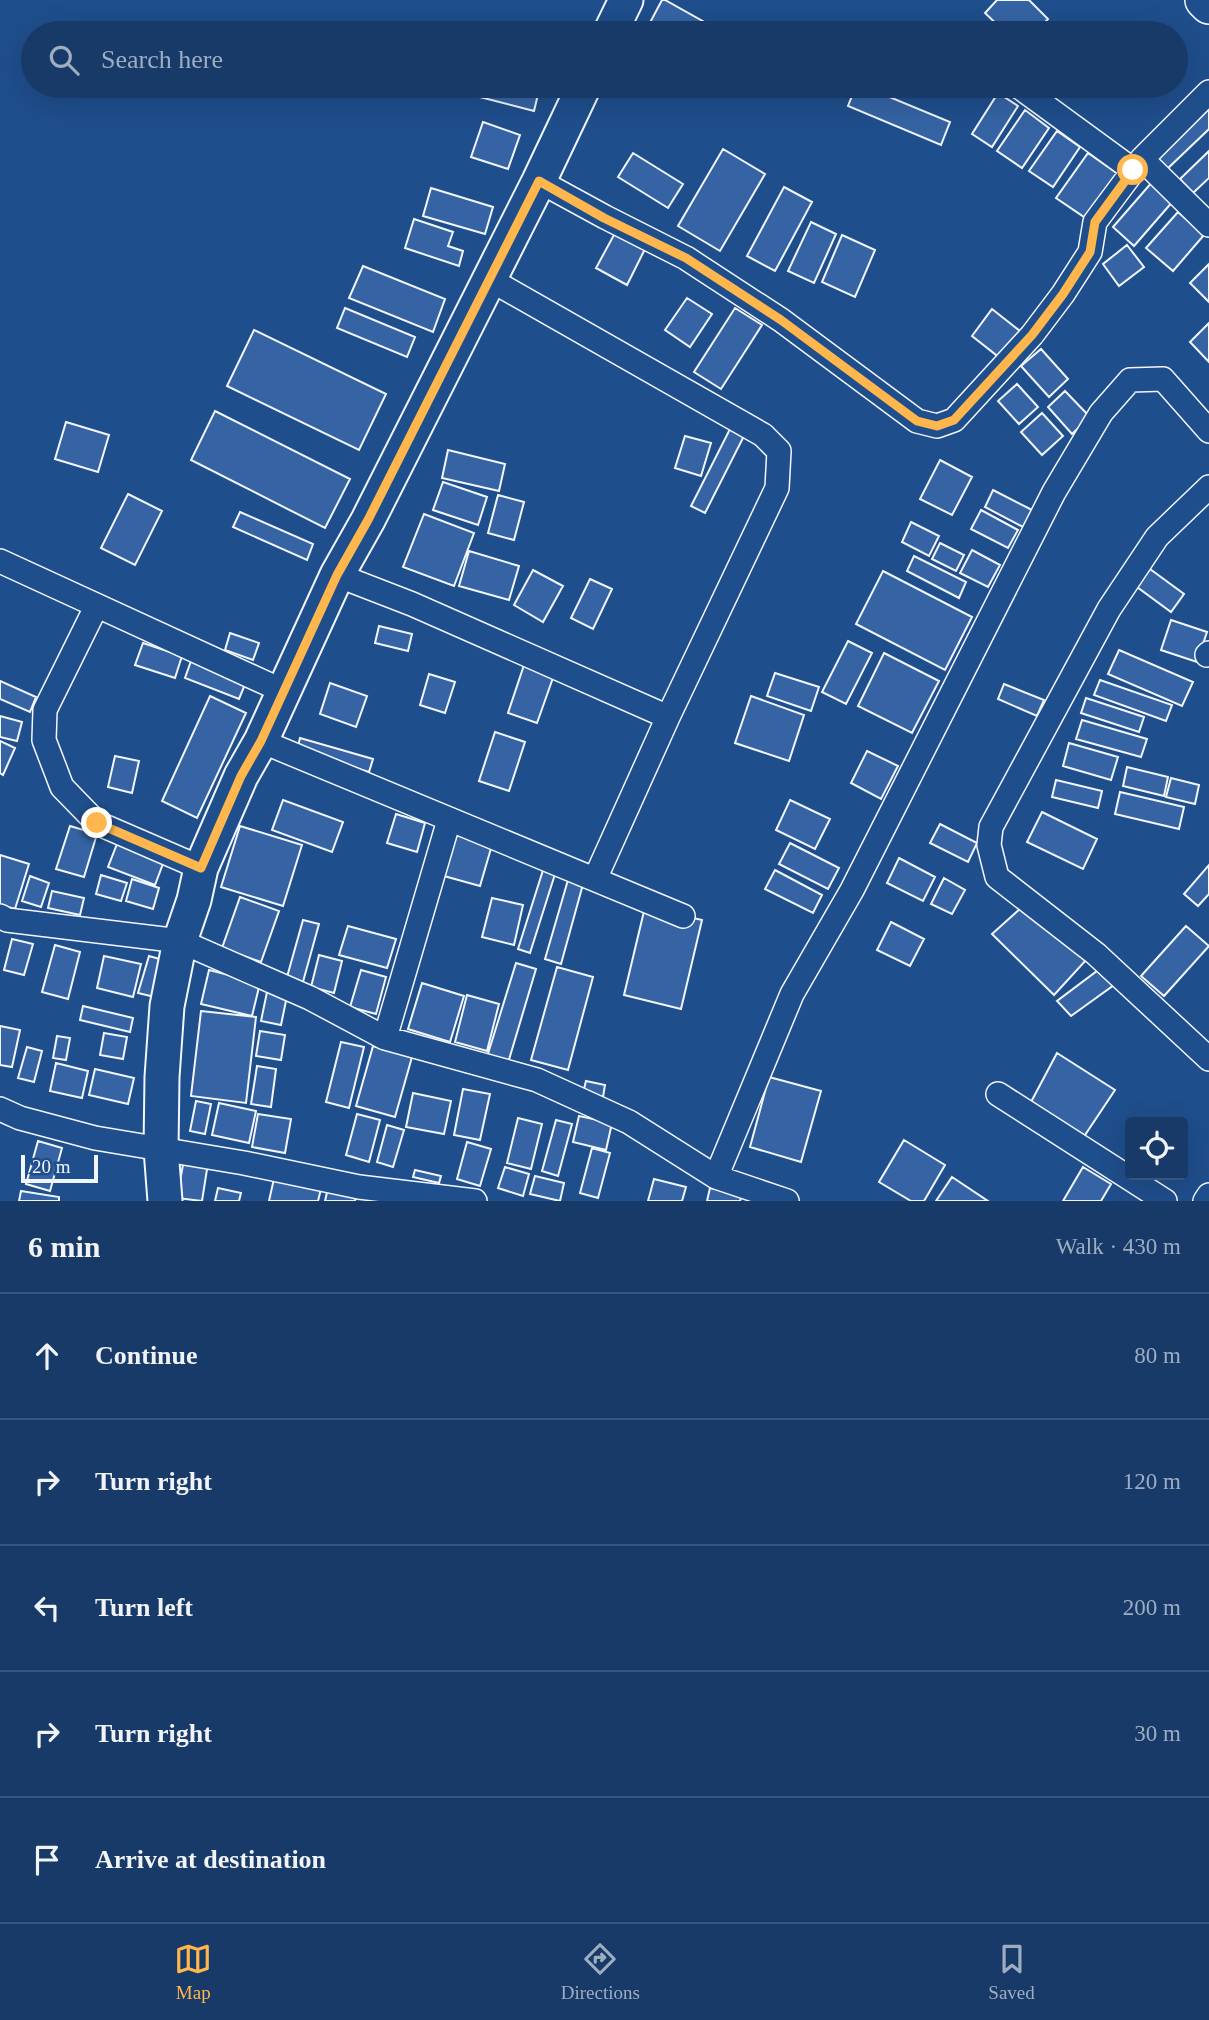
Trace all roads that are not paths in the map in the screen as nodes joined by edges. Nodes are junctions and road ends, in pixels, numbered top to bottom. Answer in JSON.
{"nodes":[{"id":1,"x":626,"y":0,"type":"edge"},
{"id":2,"x":1204,"y":0,"type":"edge"},
{"id":3,"x":1209,"y":5,"type":"edge"},
{"id":4,"x":616,"y":21,"type":"edge"},
{"id":5,"x":1209,"y":92,"type":"edge"},
{"id":6,"x":578,"y":98,"type":"edge"},
{"id":7,"x":1036,"y":98,"type":"edge"},
{"id":8,"x":1138,"y":164,"type":"junction"},
{"id":9,"x":539,"y":181,"type":"junction"},
{"id":10,"x":1209,"y":225,"type":"edge"},
{"id":11,"x":489,"y":279,"type":"junction"},
{"id":12,"x":1209,"y":431,"type":"edge"},
{"id":13,"x":1209,"y":487,"type":"edge"},
{"id":14,"x":0,"y":561,"type":"edge"},
{"id":15,"x":337,"y":575,"type":"junction"},
{"id":16,"x":96,"y":607,"type":"junction"},
{"id":17,"x":283,"y":691,"type":"junction"},
{"id":18,"x":668,"y":717,"type":"junction"},
{"id":19,"x":261,"y":741,"type":"junction"},
{"id":20,"x":449,"y":820,"type":"junction"},
{"id":21,"x":201,"y":868,"type":"junction"},
{"id":22,"x":595,"y":879,"type":"junction"},
{"id":23,"x":0,"y":916,"type":"edge"},
{"id":24,"x":683,"y":916,"type":"dead end"},
{"id":25,"x":180,"y":941,"type":"junction"},
{"id":26,"x":385,"y":1038,"type":"junction"},
{"id":27,"x":1209,"y":1059,"type":"edge"},
{"id":28,"x":998,"y":1094,"type":"dead end"},
{"id":29,"x":0,"y":1108,"type":"edge"},
{"id":30,"x":161,"y":1149,"type":"junction"},
{"id":31,"x":716,"y":1177,"type":"junction"},
{"id":32,"x":1209,"y":1195,"type":"edge"},
{"id":33,"x":165,"y":1201,"type":"edge"},
{"id":34,"x":475,"y":1201,"type":"edge"},
{"id":35,"x":787,"y":1201,"type":"edge"},
{"id":36,"x":1166,"y":1201,"type":"edge"},
{"id":37,"x":1205,"y":1201,"type":"edge"}],
"edges":[{"from":1,"to":4,"type":"street"},
{"from":2,"to":3,"type":"main road"},
{"from":5,"to":8,"type":"street"},
{"from":6,"to":9,"type":"street"},
{"from":7,"to":8,"type":"street"},
{"from":8,"to":9,"type":"street"},
{"from":8,"to":10,"type":"street"},
{"from":9,"to":11,"type":"street"},
{"from":11,"to":15,"type":"street"},
{"from":11,"to":18,"type":"street"},
{"from":12,"to":31,"type":"street"},
{"from":13,"to":27,"type":"street"},
{"from":14,"to":16,"type":"street"},
{"from":15,"to":17,"type":"street"},
{"from":15,"to":18,"type":"street"},
{"from":16,"to":17,"type":"street"},
{"from":16,"to":21,"type":"street"},
{"from":17,"to":19,"type":"street"},
{"from":18,"to":22,"type":"street"},
{"from":19,"to":20,"type":"street"},
{"from":19,"to":21,"type":"street"},
{"from":20,"to":22,"type":"street"},
{"from":20,"to":26,"type":"street"},
{"from":21,"to":25,"type":"street"},
{"from":22,"to":24,"type":"street"},
{"from":23,"to":25,"type":"street"},
{"from":25,"to":26,"type":"street"},
{"from":25,"to":30,"type":"street"},
{"from":26,"to":31,"type":"street"},
{"from":28,"to":36,"type":"street"},
{"from":29,"to":30,"type":"street"},
{"from":30,"to":33,"type":"street"},
{"from":30,"to":34,"type":"street"},
{"from":31,"to":35,"type":"street"},
{"from":32,"to":37,"type":"street"}]}
